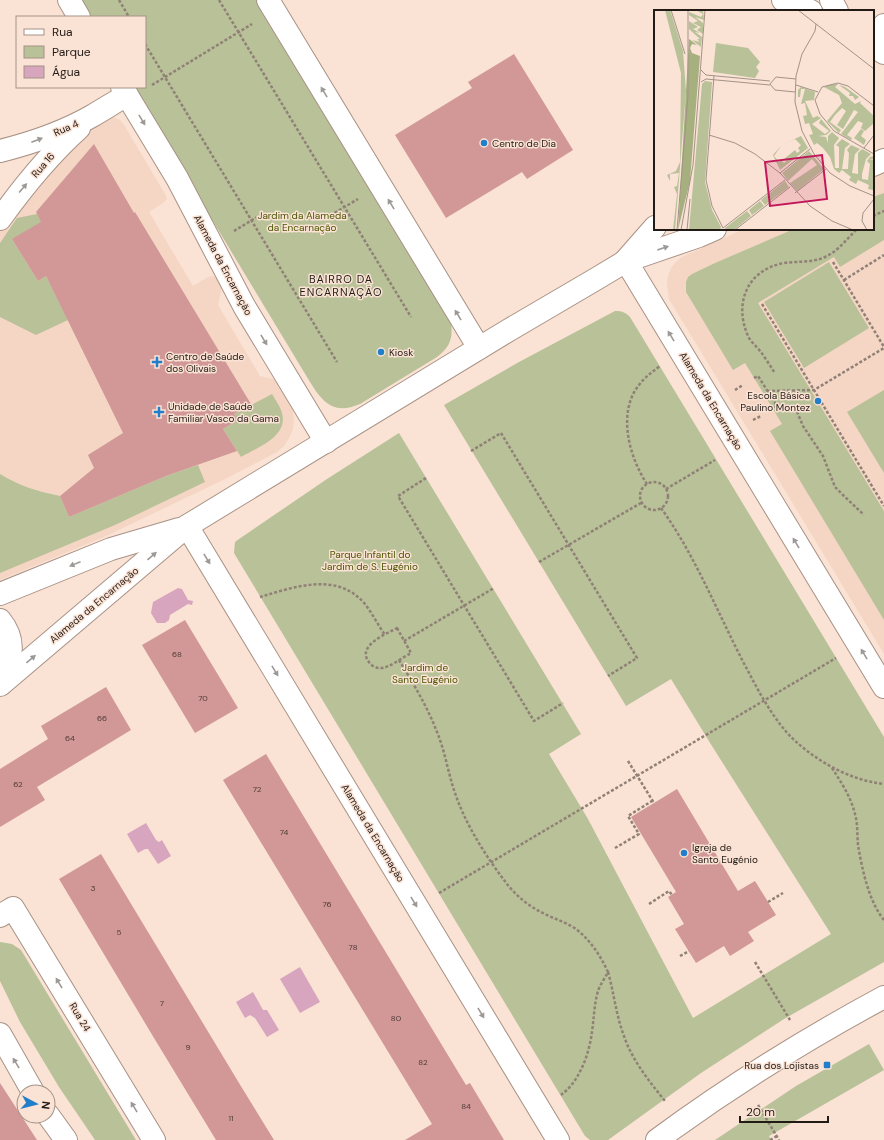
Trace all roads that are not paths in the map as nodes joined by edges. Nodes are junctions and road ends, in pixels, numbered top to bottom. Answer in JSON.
{"nodes":[{"id":1,"x":69,"y":0,"type":"edge"},
{"id":2,"x":784,"y":0,"type":"edge"},
{"id":3,"x":831,"y":0,"type":"edge"},
{"id":4,"x":274,"y":2,"type":"edge"},
{"id":5,"x":809,"y":10,"type":"edge"},
{"id":6,"x":836,"y":10,"type":"edge"},
{"id":7,"x":78,"y":16,"type":"edge"},
{"id":8,"x":884,"y":25,"type":"edge"},
{"id":9,"x":874,"y":35,"type":"edge"},
{"id":10,"x":874,"y":46,"type":"edge"},
{"id":11,"x":884,"y":53,"type":"edge"},
{"id":12,"x":124,"y":91,"type":"edge"},
{"id":13,"x":91,"y":117,"type":"junction"},
{"id":14,"x":0,"y":151,"type":"edge"},
{"id":15,"x":884,"y":160,"type":"edge"},
{"id":16,"x":874,"y":164,"type":"edge"},
{"id":17,"x":0,"y":219,"type":"edge"},
{"id":18,"x":654,"y":228,"type":"edge"},
{"id":19,"x":713,"y":230,"type":"edge"},
{"id":20,"x":626,"y":260,"type":"junction"},
{"id":21,"x":479,"y":348,"type":"junction"},
{"id":22,"x":326,"y":442,"type":"junction"},
{"id":23,"x":187,"y":526,"type":"junction"},
{"id":24,"x":0,"y":594,"type":"edge"},
{"id":25,"x":0,"y":620,"type":"edge"},
{"id":26,"x":1,"y":684,"type":"edge"},
{"id":27,"x":884,"y":687,"type":"edge"},
{"id":28,"x":0,"y":916,"type":"edge"},
{"id":29,"x":884,"y":997,"type":"edge"},
{"id":30,"x":0,"y":1034,"type":"edge"},
{"id":31,"x":28,"y":1084,"type":"edge"},
{"id":32,"x":54,"y":1124,"type":"edge"},
{"id":33,"x":66,"y":1140,"type":"edge"},
{"id":34,"x":154,"y":1140,"type":"edge"},
{"id":35,"x":558,"y":1140,"type":"edge"},
{"id":36,"x":658,"y":1140,"type":"edge"}],
"edges":[{"from":1,"to":7,"type":"street"},
{"from":2,"to":5,"type":"street"},
{"from":3,"to":6,"type":"street"},
{"from":21,"to":4,"type":"street","one_way":true},
{"from":8,"to":9,"type":"street"},
{"from":10,"to":11,"type":"street"},
{"from":12,"to":13,"type":"street","name":"Rua 4"},
{"from":12,"to":22,"type":"street","name":"Alameda da Encarnação","one_way":true},
{"from":14,"to":13,"type":"street","name":"Rua 4","one_way":true},
{"from":17,"to":13,"type":"street","name":"Rua 16","one_way":true},
{"from":15,"to":16,"type":"street"},
{"from":18,"to":20,"type":"street"},
{"from":20,"to":19,"type":"street","one_way":true},
{"from":20,"to":21,"type":"street","name":"Alameda da Encarnação"},
{"from":27,"to":20,"type":"street","name":"Alameda da Encarnação","one_way":true},
{"from":21,"to":22,"type":"street","name":"Alameda da Encarnação"},
{"from":22,"to":23,"type":"street","name":"Alameda da Encarnação"},
{"from":23,"to":24,"type":"street","name":"Alameda da Encarnação","one_way":true},
{"from":26,"to":23,"type":"street","name":"Alameda da Encarnação","one_way":true},
{"from":23,"to":35,"type":"street","name":"Alameda da Encarnação","one_way":true},
{"from":25,"to":26,"type":"street"},
{"from":34,"to":28,"type":"street","name":"Rua 24","one_way":true},
{"from":29,"to":36,"type":"street"},
{"from":31,"to":30,"type":"street","one_way":true},
{"from":32,"to":33,"type":"street"}]}
